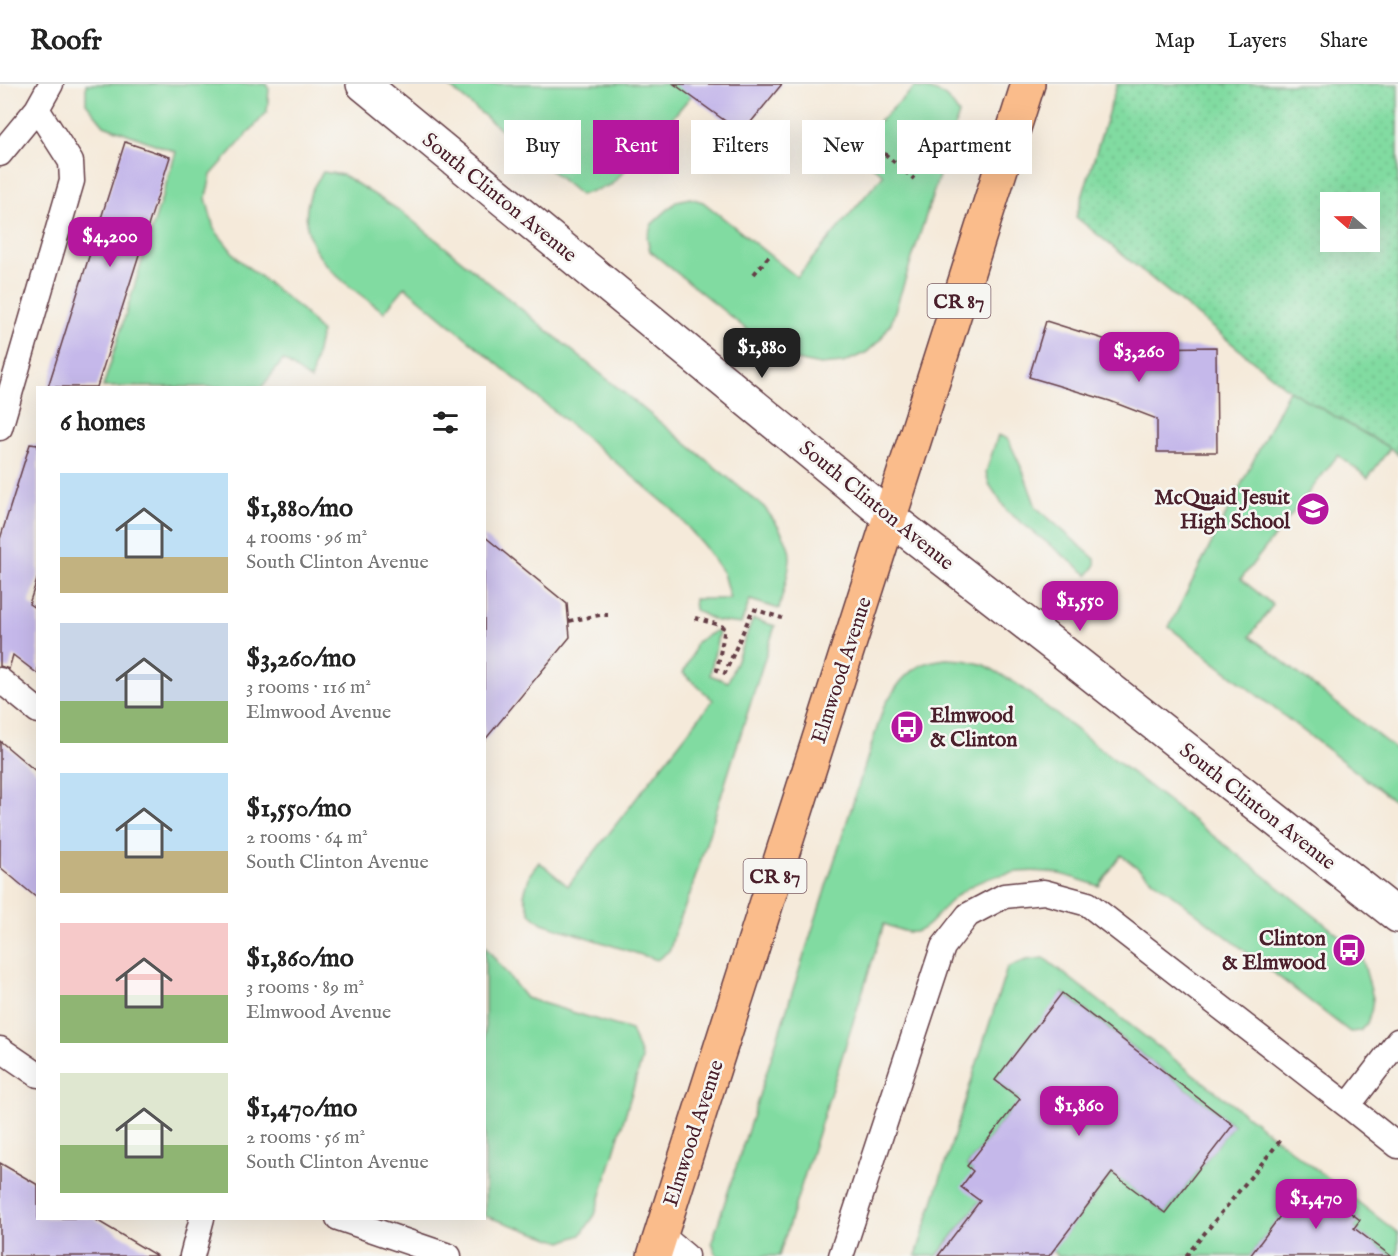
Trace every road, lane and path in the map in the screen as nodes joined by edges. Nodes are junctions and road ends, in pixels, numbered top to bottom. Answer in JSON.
{"nodes":[{"id":1,"x":51,"y":84,"type":"edge"},
{"id":2,"x":363,"y":84,"type":"edge"},
{"id":3,"x":1028,"y":84,"type":"edge"},
{"id":4,"x":38,"y":109,"type":"junction"},
{"id":5,"x":0,"y":154,"type":"edge"},
{"id":6,"x":885,"y":154,"type":"edge"},
{"id":7,"x":914,"y":179,"type":"dead end"},
{"id":8,"x":770,"y":255,"type":"dead end"},
{"id":9,"x":754,"y":274,"type":"dead end"},
{"id":10,"x":0,"y":428,"type":"edge"},
{"id":11,"x":889,"y":517,"type":"junction"},
{"id":12,"x":608,"y":615,"type":"dead end"},
{"id":13,"x":695,"y":618,"type":"dead end"},
{"id":14,"x":782,"y":618,"type":"dead end"},
{"id":15,"x":568,"y":621,"type":"dead end"},
{"id":16,"x":0,"y":680,"type":"edge"},
{"id":17,"x":36,"y":709,"type":"edge"},
{"id":18,"x":1398,"y":916,"type":"edge"},
{"id":19,"x":1398,"y":1041,"type":"edge"},
{"id":20,"x":0,"y":1049,"type":"edge"},
{"id":21,"x":36,"y":1075,"type":"edge"},
{"id":22,"x":1348,"y":1106,"type":"junction"},
{"id":23,"x":1280,"y":1141,"type":"dead end"},
{"id":24,"x":1398,"y":1146,"type":"edge"},
{"id":25,"x":201,"y":1220,"type":"edge"},
{"id":26,"x":344,"y":1220,"type":"edge"},
{"id":27,"x":657,"y":1246,"type":"edge"},
{"id":28,"x":192,"y":1256,"type":"edge"},
{"id":29,"x":449,"y":1256,"type":"edge"},
{"id":30,"x":686,"y":1256,"type":"edge"},
{"id":31,"x":842,"y":1256,"type":"edge"},
{"id":32,"x":1186,"y":1256,"type":"edge"}],
"edges":[{"from":1,"to":4,"type":"lane"},
{"from":2,"to":11,"type":"street","name":"South Clinton Avenue"},
{"from":3,"to":11,"type":"main road","name":"Elmwood Avenue","number":"CR 87"},
{"from":4,"to":5,"type":"lane"},
{"from":4,"to":10,"type":"lane"},
{"from":6,"to":7,"type":"path"},
{"from":8,"to":9,"type":"path"},
{"from":11,"to":18,"type":"street","name":"South Clinton Avenue"},
{"from":11,"to":27,"type":"main road","name":"Elmwood Avenue","number":"CR 87"},
{"from":12,"to":15,"type":"path"},
{"from":13,"to":14,"type":"path"},
{"from":16,"to":17,"type":"lane"},
{"from":19,"to":22,"type":"lane"},
{"from":20,"to":21,"type":"lane"},
{"from":22,"to":24,"type":"lane"},
{"from":22,"to":31,"type":"lane"},
{"from":23,"to":32,"type":"path"},
{"from":25,"to":28,"type":"lane"},
{"from":26,"to":29,"type":"lane"},
{"from":27,"to":30,"type":"lane"}]}
